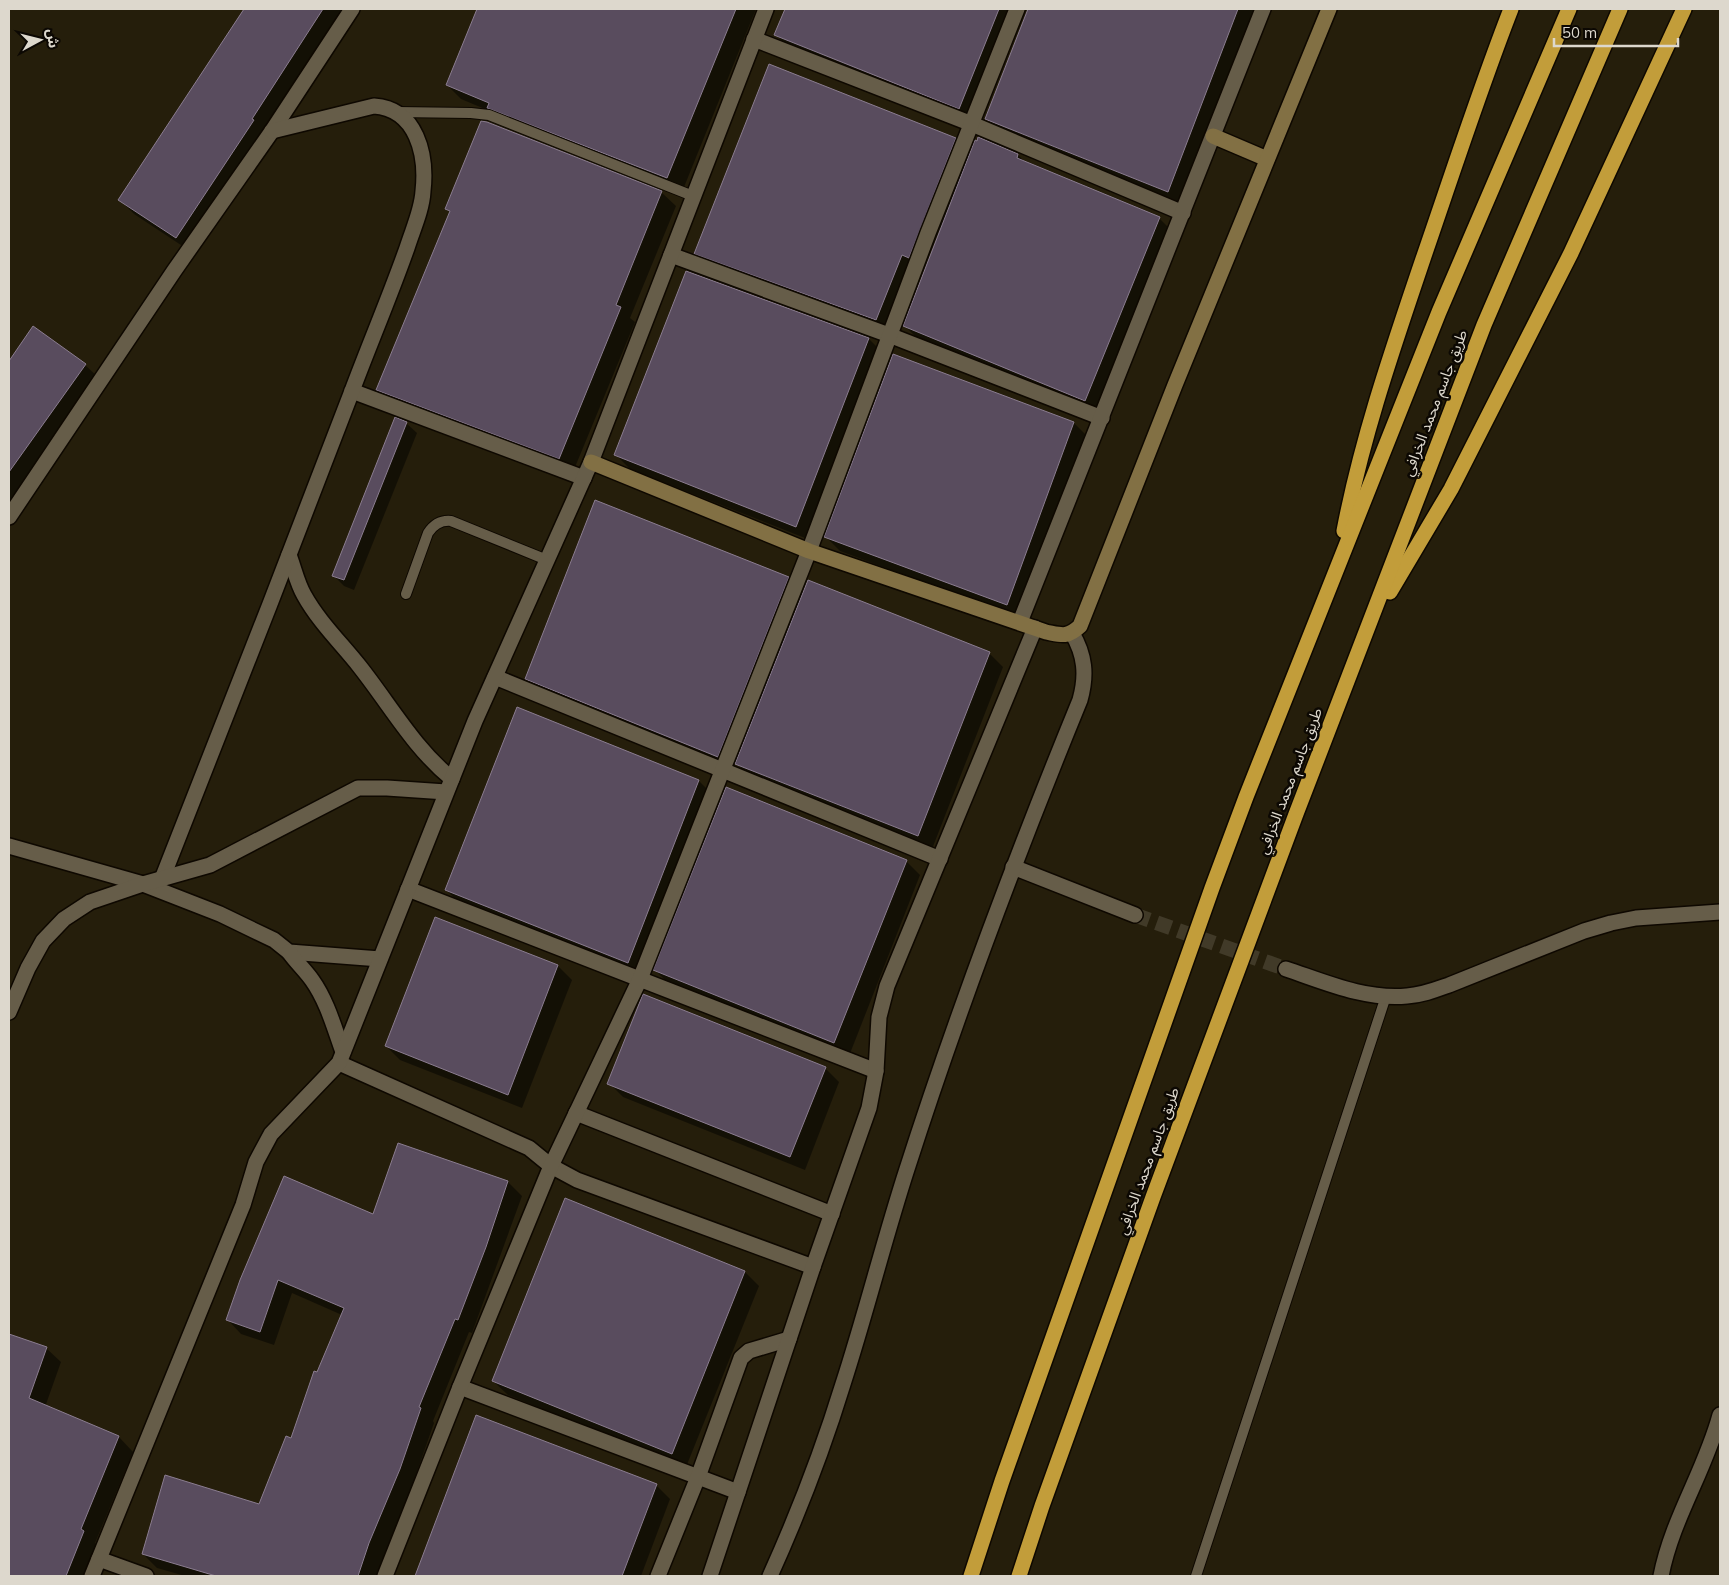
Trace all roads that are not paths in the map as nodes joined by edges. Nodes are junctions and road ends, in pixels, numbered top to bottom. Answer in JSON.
{"nodes":[{"id":1,"x":352,"y":9,"type":"edge"},
{"id":2,"x":766,"y":9,"type":"edge"},
{"id":3,"x":1017,"y":9,"type":"edge"},
{"id":4,"x":1263,"y":9,"type":"edge"},
{"id":5,"x":1329,"y":9,"type":"edge"},
{"id":6,"x":1511,"y":9,"type":"edge"},
{"id":7,"x":1569,"y":9,"type":"edge"},
{"id":8,"x":1620,"y":9,"type":"edge"},
{"id":9,"x":1684,"y":9,"type":"edge"},
{"id":10,"x":754,"y":39,"type":"junction"},
{"id":11,"x":396,"y":112,"type":"junction"},
{"id":12,"x":972,"y":124,"type":"junction"},
{"id":13,"x":272,"y":131,"type":"junction"},
{"id":14,"x":1213,"y":136,"type":"junction"},
{"id":15,"x":1267,"y":159,"type":"junction"},
{"id":16,"x":693,"y":196,"type":"junction"},
{"id":17,"x":1183,"y":213,"type":"junction"},
{"id":18,"x":671,"y":255,"type":"junction"},
{"id":19,"x":889,"y":335,"type":"junction"},
{"id":20,"x":352,"y":391,"type":"junction"},
{"id":21,"x":1102,"y":418,"type":"junction"},
{"id":22,"x":591,"y":462,"type":"junction"},
{"id":23,"x":584,"y":478,"type":"junction"},
{"id":24,"x":9,"y":517,"type":"edge"},
{"id":25,"x":809,"y":551,"type":"junction"},
{"id":26,"x":289,"y":555,"type":"junction"},
{"id":27,"x":547,"y":560,"type":"junction"},
{"id":28,"x":1338,"y":566,"type":"junction"},
{"id":29,"x":406,"y":594,"type":"dead end"},
{"id":30,"x":1020,"y":622,"type":"junction"},
{"id":31,"x":1035,"y":628,"type":"junction"},
{"id":32,"x":1367,"y":630,"type":"junction"},
{"id":33,"x":1072,"y":633,"type":"junction"},
{"id":34,"x":495,"y":677,"type":"junction"},
{"id":35,"x":723,"y":769,"type":"junction"},
{"id":36,"x":449,"y":786,"type":"junction"},
{"id":37,"x":9,"y":846,"type":"edge"},
{"id":38,"x":940,"y":859,"type":"junction"},
{"id":39,"x":1013,"y":867,"type":"junction"},
{"id":40,"x":162,"y":879,"type":"junction"},
{"id":41,"x":142,"y":884,"type":"junction"},
{"id":42,"x":408,"y":889,"type":"junction"},
{"id":43,"x":1720,"y":912,"type":"edge"},
{"id":44,"x":1134,"y":915,"type":"tunnel mouth"},
{"id":45,"x":289,"y":952,"type":"junction"},
{"id":46,"x":380,"y":960,"type":"junction"},
{"id":47,"x":1286,"y":969,"type":"tunnel mouth"},
{"id":48,"x":640,"y":979,"type":"junction"},
{"id":49,"x":1386,"y":996,"type":"junction"},
{"id":50,"x":9,"y":1012,"type":"edge"},
{"id":51,"x":341,"y":1057,"type":"junction"},
{"id":52,"x":876,"y":1070,"type":"junction"},
{"id":53,"x":576,"y":1113,"type":"junction"},
{"id":54,"x":551,"y":1166,"type":"junction"},
{"id":55,"x":832,"y":1214,"type":"junction"},
{"id":56,"x":813,"y":1267,"type":"junction"},
{"id":57,"x":789,"y":1339,"type":"junction"},
{"id":58,"x":460,"y":1387,"type":"junction"},
{"id":59,"x":1720,"y":1415,"type":"edge"},
{"id":60,"x":698,"y":1477,"type":"junction"},
{"id":61,"x":738,"y":1492,"type":"junction"},
{"id":62,"x":99,"y":1559,"type":"junction"},
{"id":63,"x":92,"y":1576,"type":"edge"},
{"id":64,"x":146,"y":1576,"type":"edge"},
{"id":65,"x":386,"y":1576,"type":"edge"},
{"id":66,"x":658,"y":1576,"type":"edge"},
{"id":67,"x":710,"y":1576,"type":"edge"},
{"id":68,"x":770,"y":1576,"type":"edge"},
{"id":69,"x":971,"y":1576,"type":"edge"},
{"id":70,"x":1019,"y":1576,"type":"edge"},
{"id":71,"x":1196,"y":1576,"type":"edge"},
{"id":72,"x":1661,"y":1576,"type":"edge"}],
"edges":[{"from":1,"to":13,"type":"street"},
{"from":2,"to":10,"type":"street"},
{"from":3,"to":12,"type":"street"},
{"from":4,"to":14,"type":"street"},
{"from":5,"to":15,"type":"street"},
{"from":6,"to":28,"type":"highway"},
{"from":7,"to":28,"type":"highway","name":"طريق جاسم محمد الخرافي"},
{"from":8,"to":32,"type":"highway","name":"طريق جاسم محمد الخرافي"},
{"from":9,"to":32,"type":"highway"},
{"from":10,"to":12,"type":"street"},
{"from":10,"to":16,"type":"street"},
{"from":11,"to":13,"type":"street"},
{"from":11,"to":16,"type":"lane"},
{"from":11,"to":20,"type":"street"},
{"from":12,"to":17,"type":"street"},
{"from":12,"to":19,"type":"street"},
{"from":13,"to":24,"type":"street"},
{"from":14,"to":15,"type":"street"},
{"from":14,"to":17,"type":"street"},
{"from":15,"to":33,"type":"street"},
{"from":16,"to":18,"type":"street"},
{"from":17,"to":21,"type":"street"},
{"from":18,"to":19,"type":"street"},
{"from":18,"to":22,"type":"street"},
{"from":19,"to":21,"type":"street"},
{"from":19,"to":25,"type":"street"},
{"from":20,"to":23,"type":"street"},
{"from":20,"to":26,"type":"street"},
{"from":21,"to":30,"type":"street"},
{"from":22,"to":23,"type":"street"},
{"from":22,"to":25,"type":"street"},
{"from":23,"to":27,"type":"street"},
{"from":25,"to":30,"type":"street"},
{"from":25,"to":35,"type":"street"},
{"from":26,"to":36,"type":"street"},
{"from":26,"to":40,"type":"street"},
{"from":27,"to":29,"type":"lane"},
{"from":27,"to":34,"type":"street"},
{"from":28,"to":69,"type":"highway","name":"طريق جاسم محمد الخرافي"},
{"from":30,"to":31,"type":"street"},
{"from":31,"to":33,"type":"street"},
{"from":31,"to":38,"type":"street"},
{"from":32,"to":70,"type":"highway","name":"طريق جاسم محمد الخرافي"},
{"from":33,"to":39,"type":"street"},
{"from":34,"to":35,"type":"street"},
{"from":34,"to":36,"type":"street"},
{"from":35,"to":38,"type":"street"},
{"from":35,"to":48,"type":"street"},
{"from":36,"to":40,"type":"street"},
{"from":36,"to":42,"type":"street"},
{"from":37,"to":41,"type":"street"},
{"from":38,"to":52,"type":"street"},
{"from":39,"to":44,"type":"street"},
{"from":39,"to":68,"type":"street"},
{"from":40,"to":41,"type":"street"},
{"from":41,"to":45,"type":"street"},
{"from":41,"to":50,"type":"street"},
{"from":42,"to":46,"type":"street"},
{"from":42,"to":48,"type":"street"},
{"from":43,"to":49,"type":"street"},
{"from":45,"to":46,"type":"street"},
{"from":45,"to":51,"type":"street"},
{"from":46,"to":51,"type":"street"},
{"from":47,"to":49,"type":"street"},
{"from":48,"to":52,"type":"street"},
{"from":48,"to":53,"type":"street"},
{"from":49,"to":71,"type":"lane"},
{"from":51,"to":54,"type":"street"},
{"from":51,"to":62,"type":"street"},
{"from":52,"to":55,"type":"street"},
{"from":53,"to":54,"type":"street"},
{"from":53,"to":55,"type":"street"},
{"from":54,"to":56,"type":"street"},
{"from":54,"to":58,"type":"street"},
{"from":55,"to":56,"type":"street"},
{"from":56,"to":57,"type":"street"},
{"from":57,"to":60,"type":"street"},
{"from":57,"to":61,"type":"street"},
{"from":58,"to":60,"type":"street"},
{"from":58,"to":65,"type":"street"},
{"from":59,"to":72,"type":"street"},
{"from":60,"to":61,"type":"street"},
{"from":60,"to":66,"type":"street"},
{"from":61,"to":67,"type":"street"},
{"from":62,"to":63,"type":"street"},
{"from":62,"to":64,"type":"street"}]}
